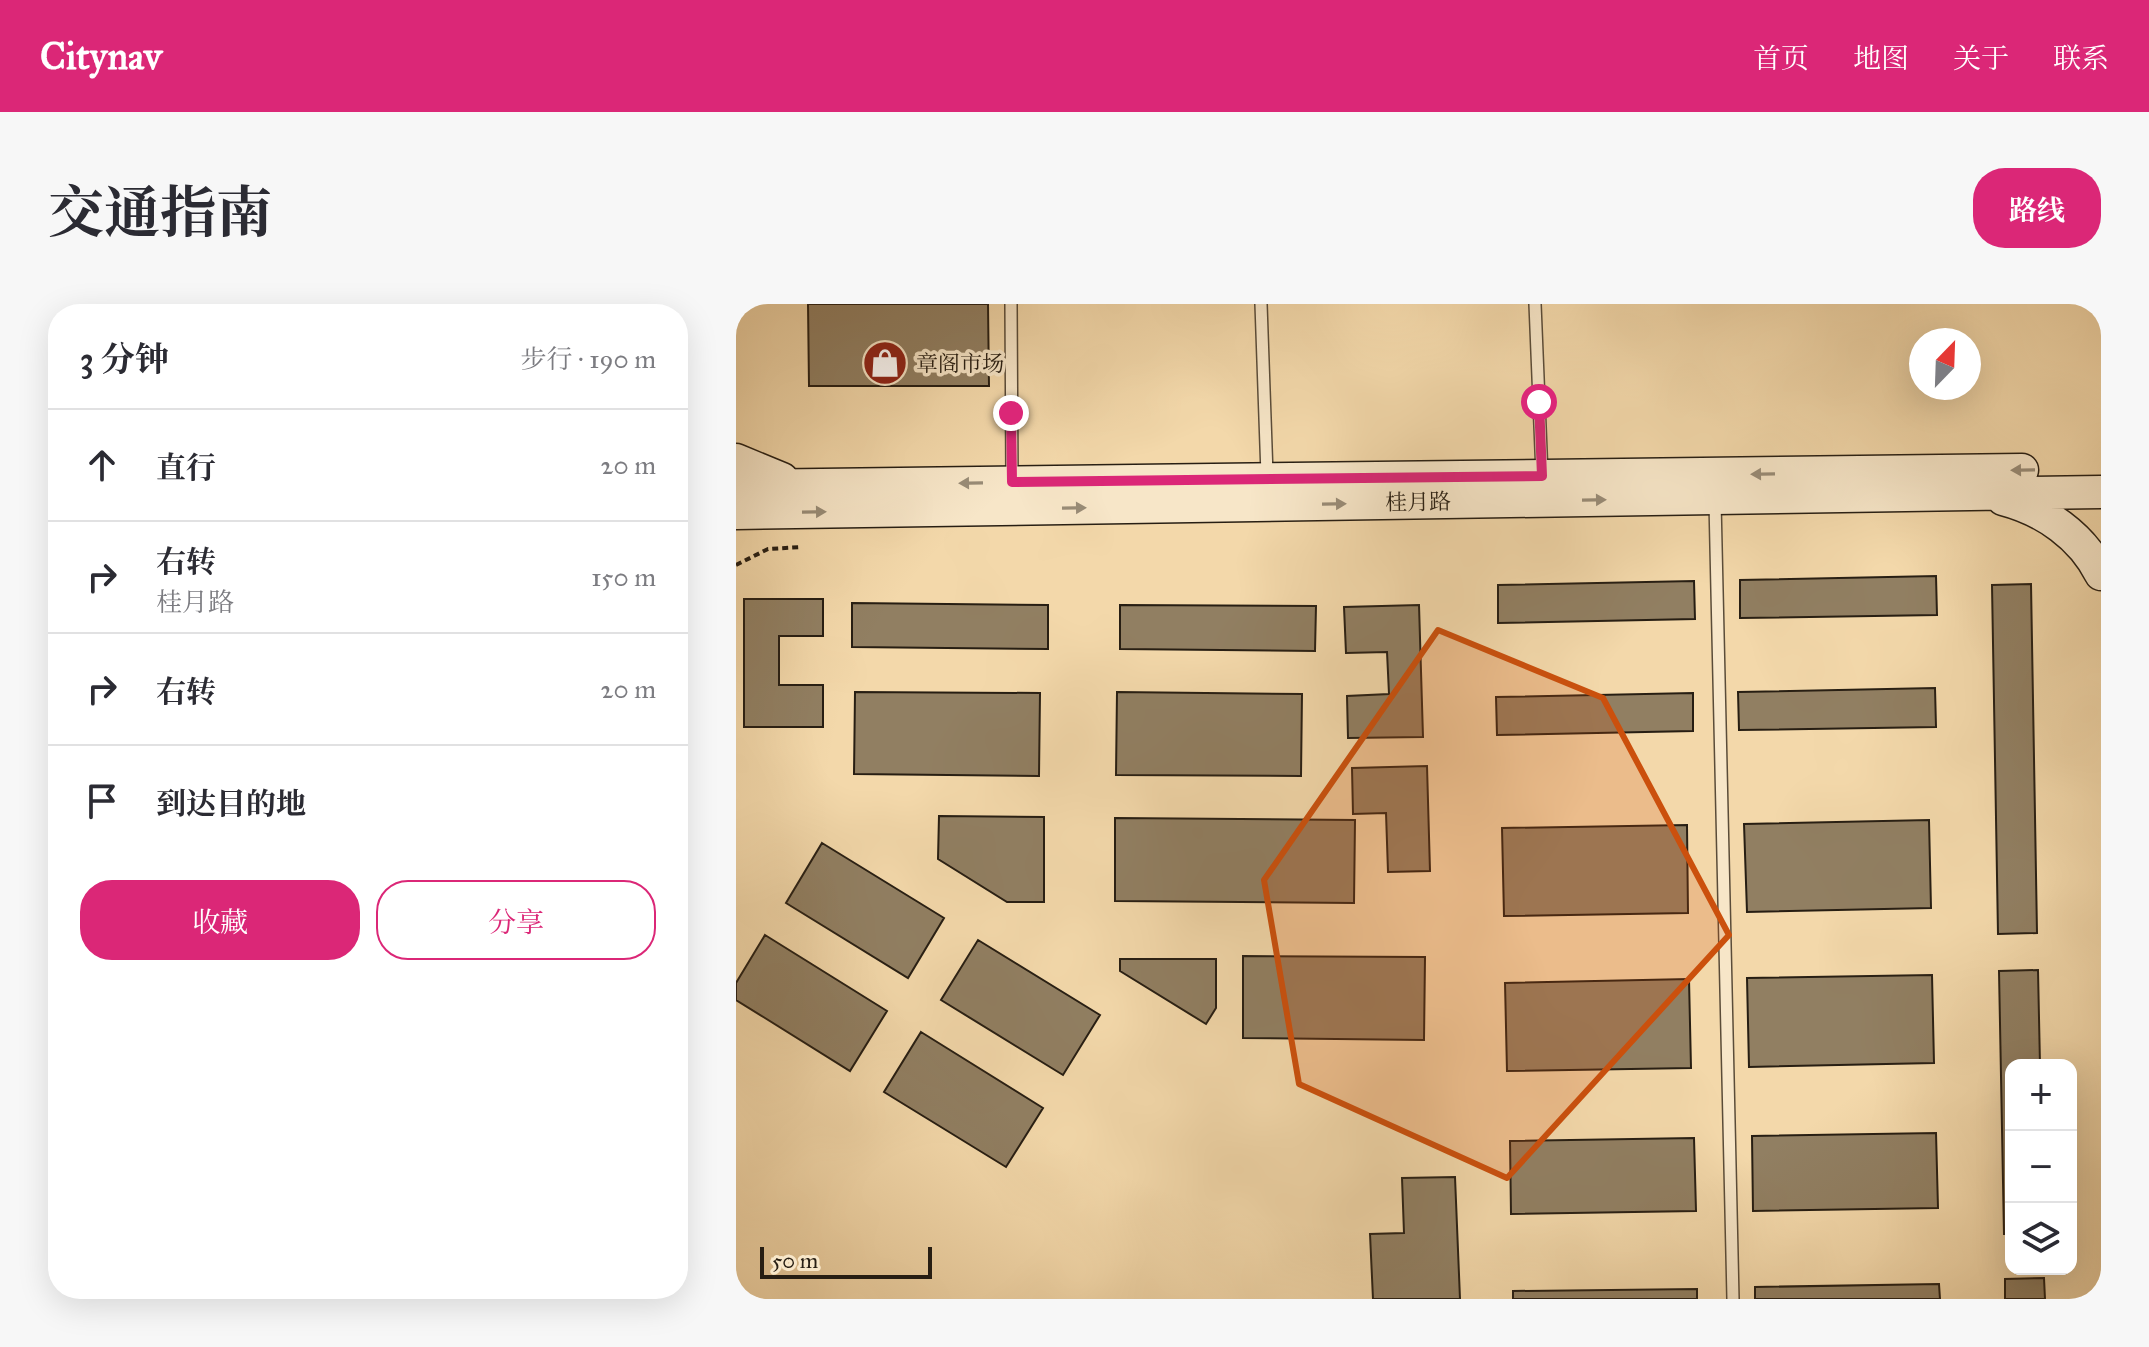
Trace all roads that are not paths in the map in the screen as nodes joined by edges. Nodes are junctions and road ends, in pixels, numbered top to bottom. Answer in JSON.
{"nodes":[{"id":1,"x":1011,"y":304,"type":"edge"},
{"id":2,"x":1261,"y":304,"type":"edge"},
{"id":3,"x":1535,"y":304,"type":"edge"},
{"id":4,"x":736,"y":460,"type":"edge"},
{"id":5,"x":2101,"y":470,"type":"edge"},
{"id":6,"x":1542,"y":476,"type":"junction"},
{"id":7,"x":1267,"y":479,"type":"junction"},
{"id":8,"x":1012,"y":482,"type":"junction"},
{"id":9,"x":813,"y":484,"type":"junction"},
{"id":10,"x":736,"y":486,"type":"edge"},
{"id":11,"x":2101,"y":492,"type":"edge"},
{"id":12,"x":1977,"y":493,"type":"junction"},
{"id":13,"x":1715,"y":498,"type":"junction"},
{"id":14,"x":736,"y":513,"type":"edge"},
{"id":15,"x":772,"y":513,"type":"junction"},
{"id":16,"x":736,"y":530,"type":"edge"},
{"id":17,"x":2101,"y":574,"type":"edge"},
{"id":18,"x":1733,"y":1299,"type":"edge"}],
"edges":[{"from":1,"to":8,"type":"lane"},
{"from":2,"to":7,"type":"lane"},
{"from":3,"to":6,"type":"lane"},
{"from":4,"to":9,"type":"main road"},
{"from":5,"to":6,"type":"main road","name":"桂月路","one_way":true},
{"from":6,"to":7,"type":"main road","name":"桂月路"},
{"from":7,"to":8,"type":"main road","name":"桂月路"},
{"from":8,"to":9,"type":"main road","name":"桂月路","one_way":true},
{"from":9,"to":10,"type":"main road","name":"桂月路"},
{"from":11,"to":12,"type":"main road","name":"桂月路"},
{"from":12,"to":13,"type":"main road","name":"桂月路"},
{"from":12,"to":17,"type":"main road"},
{"from":15,"to":13,"type":"main road","name":"桂月路","one_way":true},
{"from":13,"to":18,"type":"lane"},
{"from":14,"to":15,"type":"main road","name":"桂月路"},
{"from":15,"to":16,"type":"main road"}]}
